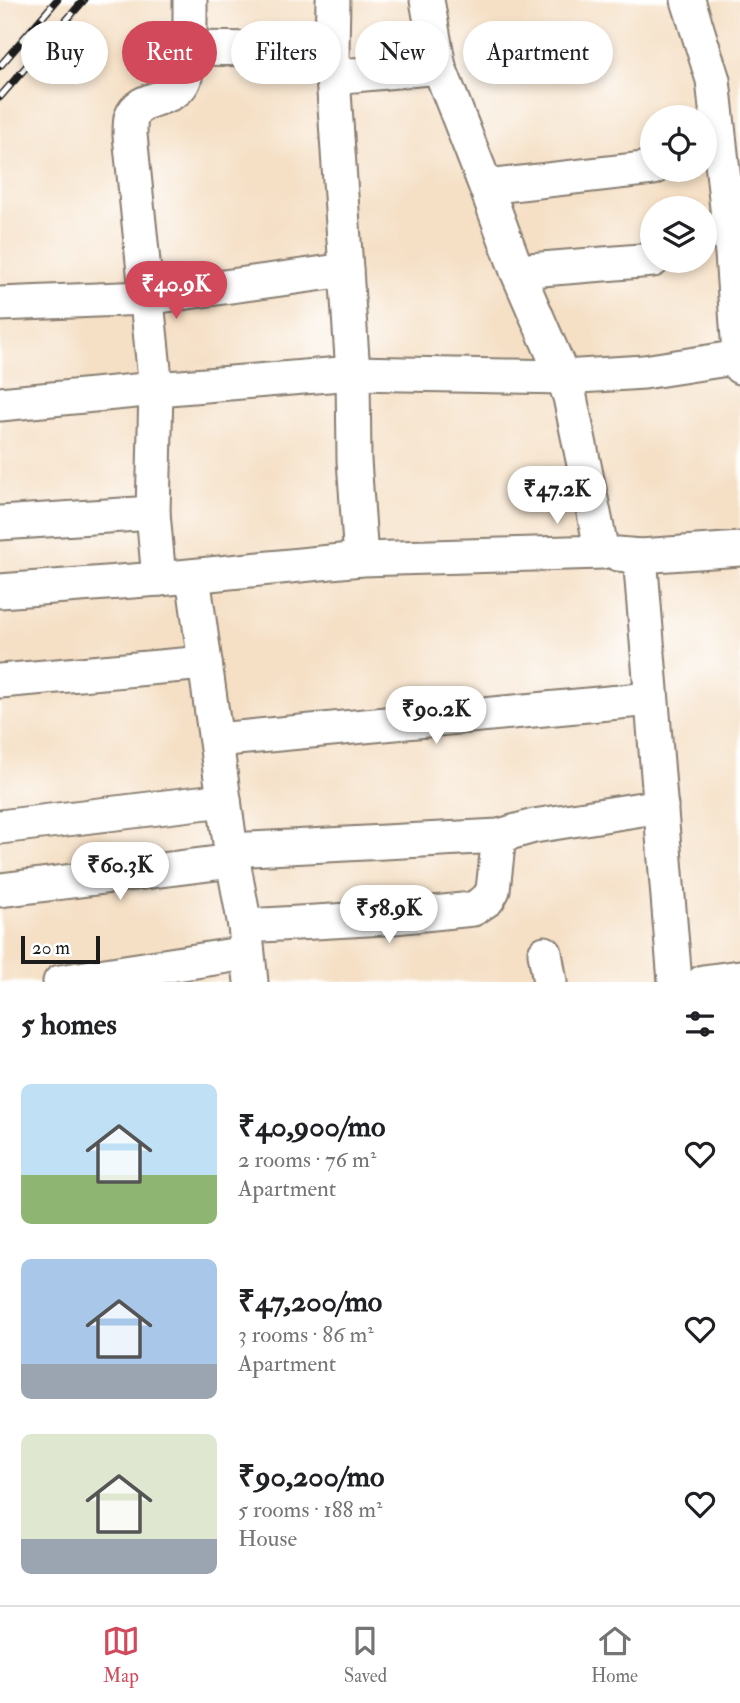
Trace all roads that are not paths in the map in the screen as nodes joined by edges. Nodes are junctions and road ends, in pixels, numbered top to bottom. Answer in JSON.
{"nodes":[{"id":1,"x":190,"y":0,"type":"edge"},
{"id":2,"x":333,"y":0,"type":"edge"},
{"id":3,"x":427,"y":0,"type":"edge"},
{"id":4,"x":688,"y":0,"type":"edge"},
{"id":5,"x":190,"y":21,"type":"edge"},
{"id":6,"x":333,"y":21,"type":"edge"},
{"id":7,"x":431,"y":21,"type":"edge"},
{"id":8,"x":181,"y":84,"type":"edge"},
{"id":9,"x":333,"y":84,"type":"edge"},
{"id":10,"x":446,"y":84,"type":"edge"},
{"id":11,"x":713,"y":105,"type":"edge"},
{"id":12,"x":640,"y":169,"type":"edge"},
{"id":13,"x":714,"y":182,"type":"edge"},
{"id":14,"x":486,"y":187,"type":"junction"},
{"id":15,"x":719,"y":255,"type":"edge"},
{"id":16,"x":640,"y":261,"type":"edge"},
{"id":17,"x":346,"y":270,"type":"junction"},
{"id":18,"x":517,"y":271,"type":"junction"},
{"id":19,"x":145,"y":298,"type":"junction"},
{"id":20,"x":0,"y":304,"type":"edge"},
{"id":21,"x":740,"y":360,"type":"edge"},
{"id":22,"x":353,"y":373,"type":"junction"},
{"id":23,"x":564,"y":377,"type":"junction"},
{"id":24,"x":156,"y":389,"type":"junction"},
{"id":25,"x":0,"y":404,"type":"edge"},
{"id":26,"x":153,"y":513,"type":"junction"},
{"id":27,"x":0,"y":523,"type":"edge"},
{"id":28,"x":740,"y":550,"type":"edge"},
{"id":29,"x":602,"y":552,"type":"junction"},
{"id":30,"x":640,"y":556,"type":"junction"},
{"id":31,"x":361,"y":559,"type":"junction"},
{"id":32,"x":193,"y":576,"type":"junction"},
{"id":33,"x":159,"y":579,"type":"junction"},
{"id":34,"x":0,"y":592,"type":"edge"},
{"id":35,"x":205,"y":663,"type":"junction"},
{"id":36,"x":0,"y":681,"type":"edge"},
{"id":37,"x":651,"y":699,"type":"junction"},
{"id":38,"x":215,"y":740,"type":"junction"},
{"id":39,"x":224,"y":800,"type":"junction"},
{"id":40,"x":661,"y":806,"type":"junction"},
{"id":41,"x":0,"y":827,"type":"edge"},
{"id":42,"x":499,"y":836,"type":"junction"},
{"id":43,"x":232,"y":856,"type":"junction"},
{"id":44,"x":0,"y":890,"type":"edge"},
{"id":45,"x":248,"y":954,"type":"edge"},
{"id":46,"x":740,"y":977,"type":"edge"},
{"id":47,"x":60,"y":982,"type":"edge"},
{"id":48,"x":675,"y":982,"type":"edge"},
{"id":49,"x":703,"y":982,"type":"edge"}],
"edges":[{"from":1,"to":5,"type":"street"},
{"from":2,"to":6,"type":"street"},
{"from":3,"to":7,"type":"street"},
{"from":4,"to":11,"type":"street"},
{"from":8,"to":19,"type":"street"},
{"from":9,"to":17,"type":"street"},
{"from":10,"to":14,"type":"street"},
{"from":12,"to":14,"type":"street"},
{"from":13,"to":15,"type":"street"},
{"from":14,"to":18,"type":"street"},
{"from":15,"to":21,"type":"street"},
{"from":16,"to":18,"type":"street"},
{"from":17,"to":19,"type":"street"},
{"from":17,"to":22,"type":"street"},
{"from":18,"to":23,"type":"street"},
{"from":19,"to":20,"type":"street"},
{"from":19,"to":24,"type":"street"},
{"from":21,"to":23,"type":"street"},
{"from":22,"to":23,"type":"street"},
{"from":22,"to":24,"type":"street"},
{"from":22,"to":31,"type":"street"},
{"from":23,"to":29,"type":"street"},
{"from":24,"to":25,"type":"street"},
{"from":24,"to":26,"type":"street"},
{"from":26,"to":27,"type":"street"},
{"from":26,"to":33,"type":"street"},
{"from":28,"to":30,"type":"street"},
{"from":29,"to":30,"type":"street"},
{"from":29,"to":31,"type":"street"},
{"from":30,"to":37,"type":"street"},
{"from":31,"to":32,"type":"street"},
{"from":32,"to":33,"type":"street"},
{"from":32,"to":35,"type":"street"},
{"from":33,"to":34,"type":"street"},
{"from":35,"to":36,"type":"street"},
{"from":35,"to":38,"type":"street"},
{"from":37,"to":38,"type":"street"},
{"from":37,"to":40,"type":"street"},
{"from":38,"to":39,"type":"street"},
{"from":39,"to":41,"type":"street"},
{"from":39,"to":43,"type":"street"},
{"from":40,"to":42,"type":"street"},
{"from":40,"to":48,"type":"street"},
{"from":42,"to":43,"type":"street"},
{"from":42,"to":45,"type":"street"},
{"from":43,"to":44,"type":"street"},
{"from":43,"to":45,"type":"street"},
{"from":45,"to":47,"type":"street"},
{"from":46,"to":49,"type":"street"}]}
